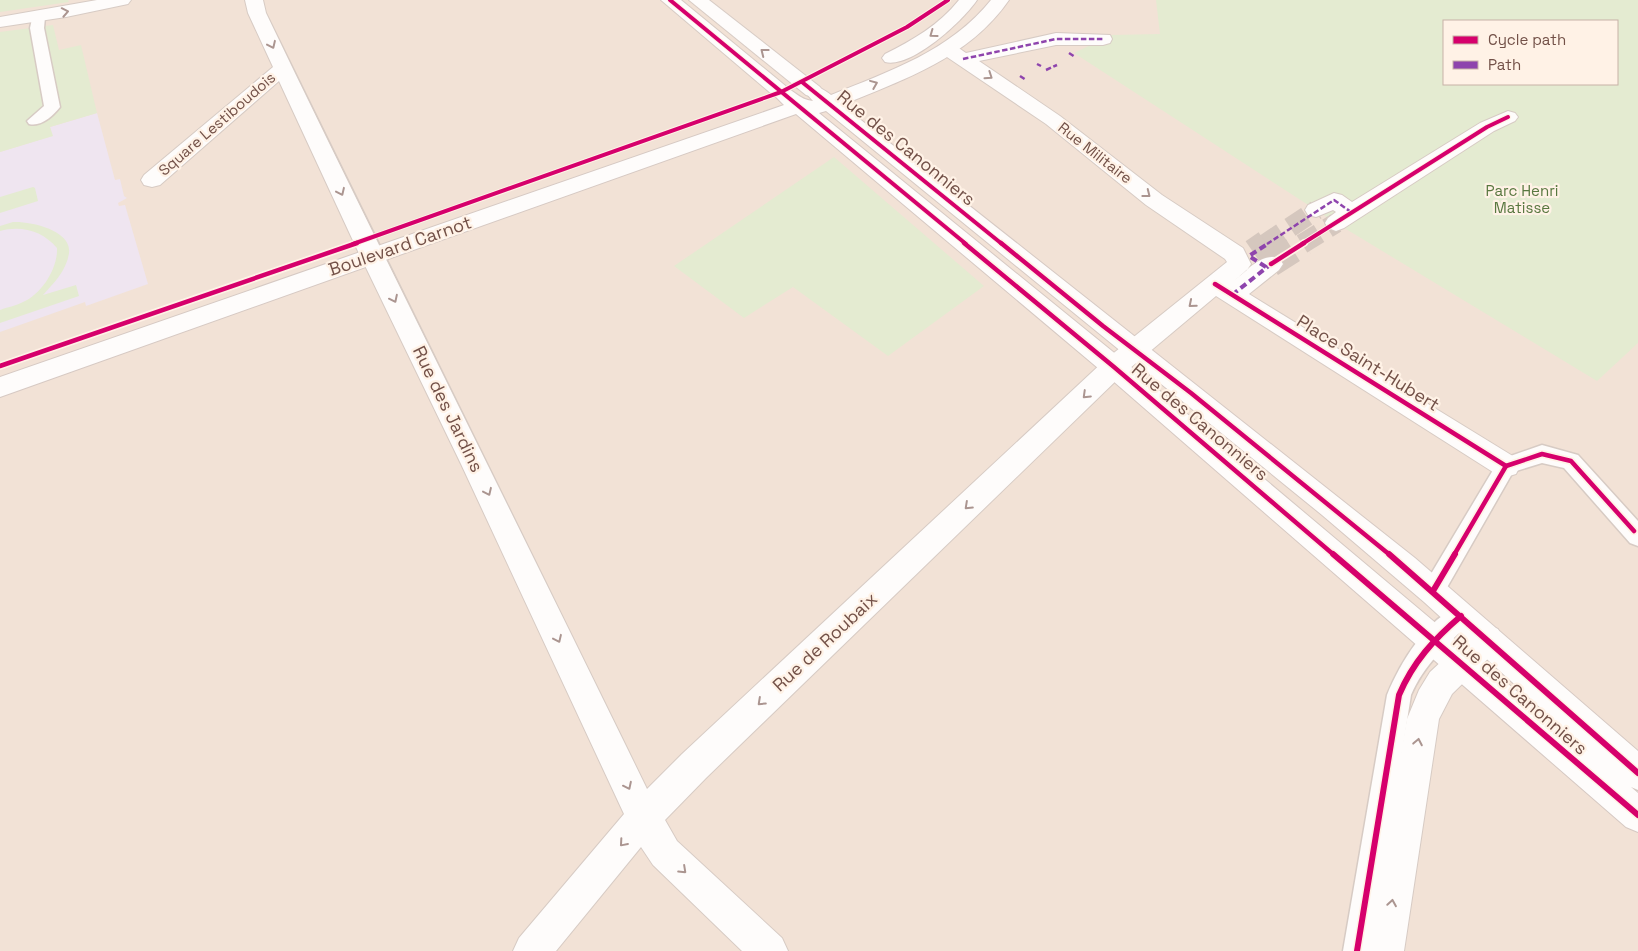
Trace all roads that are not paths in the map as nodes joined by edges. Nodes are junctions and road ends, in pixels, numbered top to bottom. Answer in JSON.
{"nodes":[{"id":1,"x":122,"y":0,"type":"edge"},
{"id":2,"x":254,"y":0,"type":"edge"},
{"id":3,"x":670,"y":0,"type":"edge"},
{"id":4,"x":698,"y":0,"type":"edge"},
{"id":5,"x":968,"y":0,"type":"edge"},
{"id":6,"x":1000,"y":0,"type":"edge"},
{"id":7,"x":38,"y":17,"type":"junction"},
{"id":8,"x":0,"y":22,"type":"edge"},
{"id":9,"x":1103,"y":39,"type":"dead end"},
{"id":10,"x":956,"y":54,"type":"junction"},
{"id":11,"x":283,"y":68,"type":"junction"},
{"id":12,"x":814,"y":100,"type":"junction"},
{"id":13,"x":1508,"y":117,"type":"dead end"},
{"id":14,"x":35,"y":121,"type":"dead end"},
{"id":15,"x":152,"y":180,"type":"dead end"},
{"id":16,"x":1316,"y":210,"type":"tunnel mouth"},
{"id":17,"x":372,"y":256,"type":"junction"},
{"id":18,"x":1224,"y":289,"type":"junction"},
{"id":19,"x":1125,"y":359,"type":"junction"},
{"id":20,"x":0,"y":387,"type":"edge"},
{"id":21,"x":1506,"y":466,"type":"junction"},
{"id":22,"x":1636,"y":534,"type":"edge"},
{"id":23,"x":1433,"y":591,"type":"junction"},
{"id":24,"x":1461,"y":616,"type":"junction"},
{"id":25,"x":1487,"y":639,"type":"junction"},
{"id":26,"x":1434,"y":640,"type":"junction"},
{"id":27,"x":1461,"y":662,"type":"junction"},
{"id":28,"x":1638,"y":773,"type":"edge"},
{"id":29,"x":1638,"y":815,"type":"edge"},
{"id":30,"x":643,"y":818,"type":"junction"},
{"id":31,"x":532,"y":951,"type":"edge"},
{"id":32,"x":769,"y":951,"type":"edge"},
{"id":33,"x":1357,"y":951,"type":"edge"},
{"id":34,"x":1385,"y":951,"type":"edge"}],
"edges":[{"from":7,"to":1,"type":"street","one_way":true},
{"from":2,"to":11,"type":"street","name":"Rue des Jardins","one_way":true},
{"from":3,"to":12,"type":"street","name":"Rue des Canonniers"},
{"from":12,"to":4,"type":"street","name":"Rue des Canonniers","one_way":true},
{"from":5,"to":12,"type":"street","name":"Boulevard Carnot","one_way":true},
{"from":6,"to":10,"type":"street","name":"Boulevard Carnot"},
{"from":7,"to":8,"type":"street"},
{"from":7,"to":14,"type":"lane"},
{"from":9,"to":10,"type":"street"},
{"from":12,"to":10,"type":"street","name":"Boulevard Carnot","one_way":true},
{"from":10,"to":18,"type":"street","name":"Rue Militaire","one_way":true},
{"from":11,"to":15,"type":"street","name":"Square Lestiboudois"},
{"from":11,"to":17,"type":"street","name":"Rue des Jardins","one_way":true},
{"from":12,"to":17,"type":"street","name":"Boulevard Carnot"},
{"from":12,"to":19,"type":"street","name":"Rue des Canonniers"},
{"from":13,"to":16,"type":"street"},
{"from":17,"to":20,"type":"street","name":"Boulevard Carnot"},
{"from":17,"to":30,"type":"street","name":"Rue des Jardins","one_way":true},
{"from":18,"to":19,"type":"street","one_way":true},
{"from":18,"to":21,"type":"street","name":"Place Saint-Hubert"},
{"from":19,"to":23,"type":"street","name":"Rue des Canonniers"},
{"from":19,"to":26,"type":"street","name":"Rue des Canonniers"},
{"from":19,"to":30,"type":"street","name":"Rue de Roubaix","one_way":true},
{"from":21,"to":22,"type":"lane"},
{"from":21,"to":23,"type":"lane"},
{"from":23,"to":24,"type":"street","name":"Rue des Canonniers"},
{"from":24,"to":25,"type":"street","name":"Rue des Canonniers"},
{"from":24,"to":26,"type":"lane"},
{"from":25,"to":27,"type":"street"},
{"from":25,"to":28,"type":"street","name":"Rue des Canonniers"},
{"from":26,"to":27,"type":"street","name":"Rue des Canonniers"},
{"from":26,"to":33,"type":"lane"},
{"from":27,"to":29,"type":"street","name":"Rue des Canonniers"},
{"from":34,"to":27,"type":"street","one_way":true},
{"from":30,"to":31,"type":"street","name":"Rue de Roubaix","one_way":true},
{"from":30,"to":32,"type":"street","name":"Rue des Jardins","one_way":true}]}
